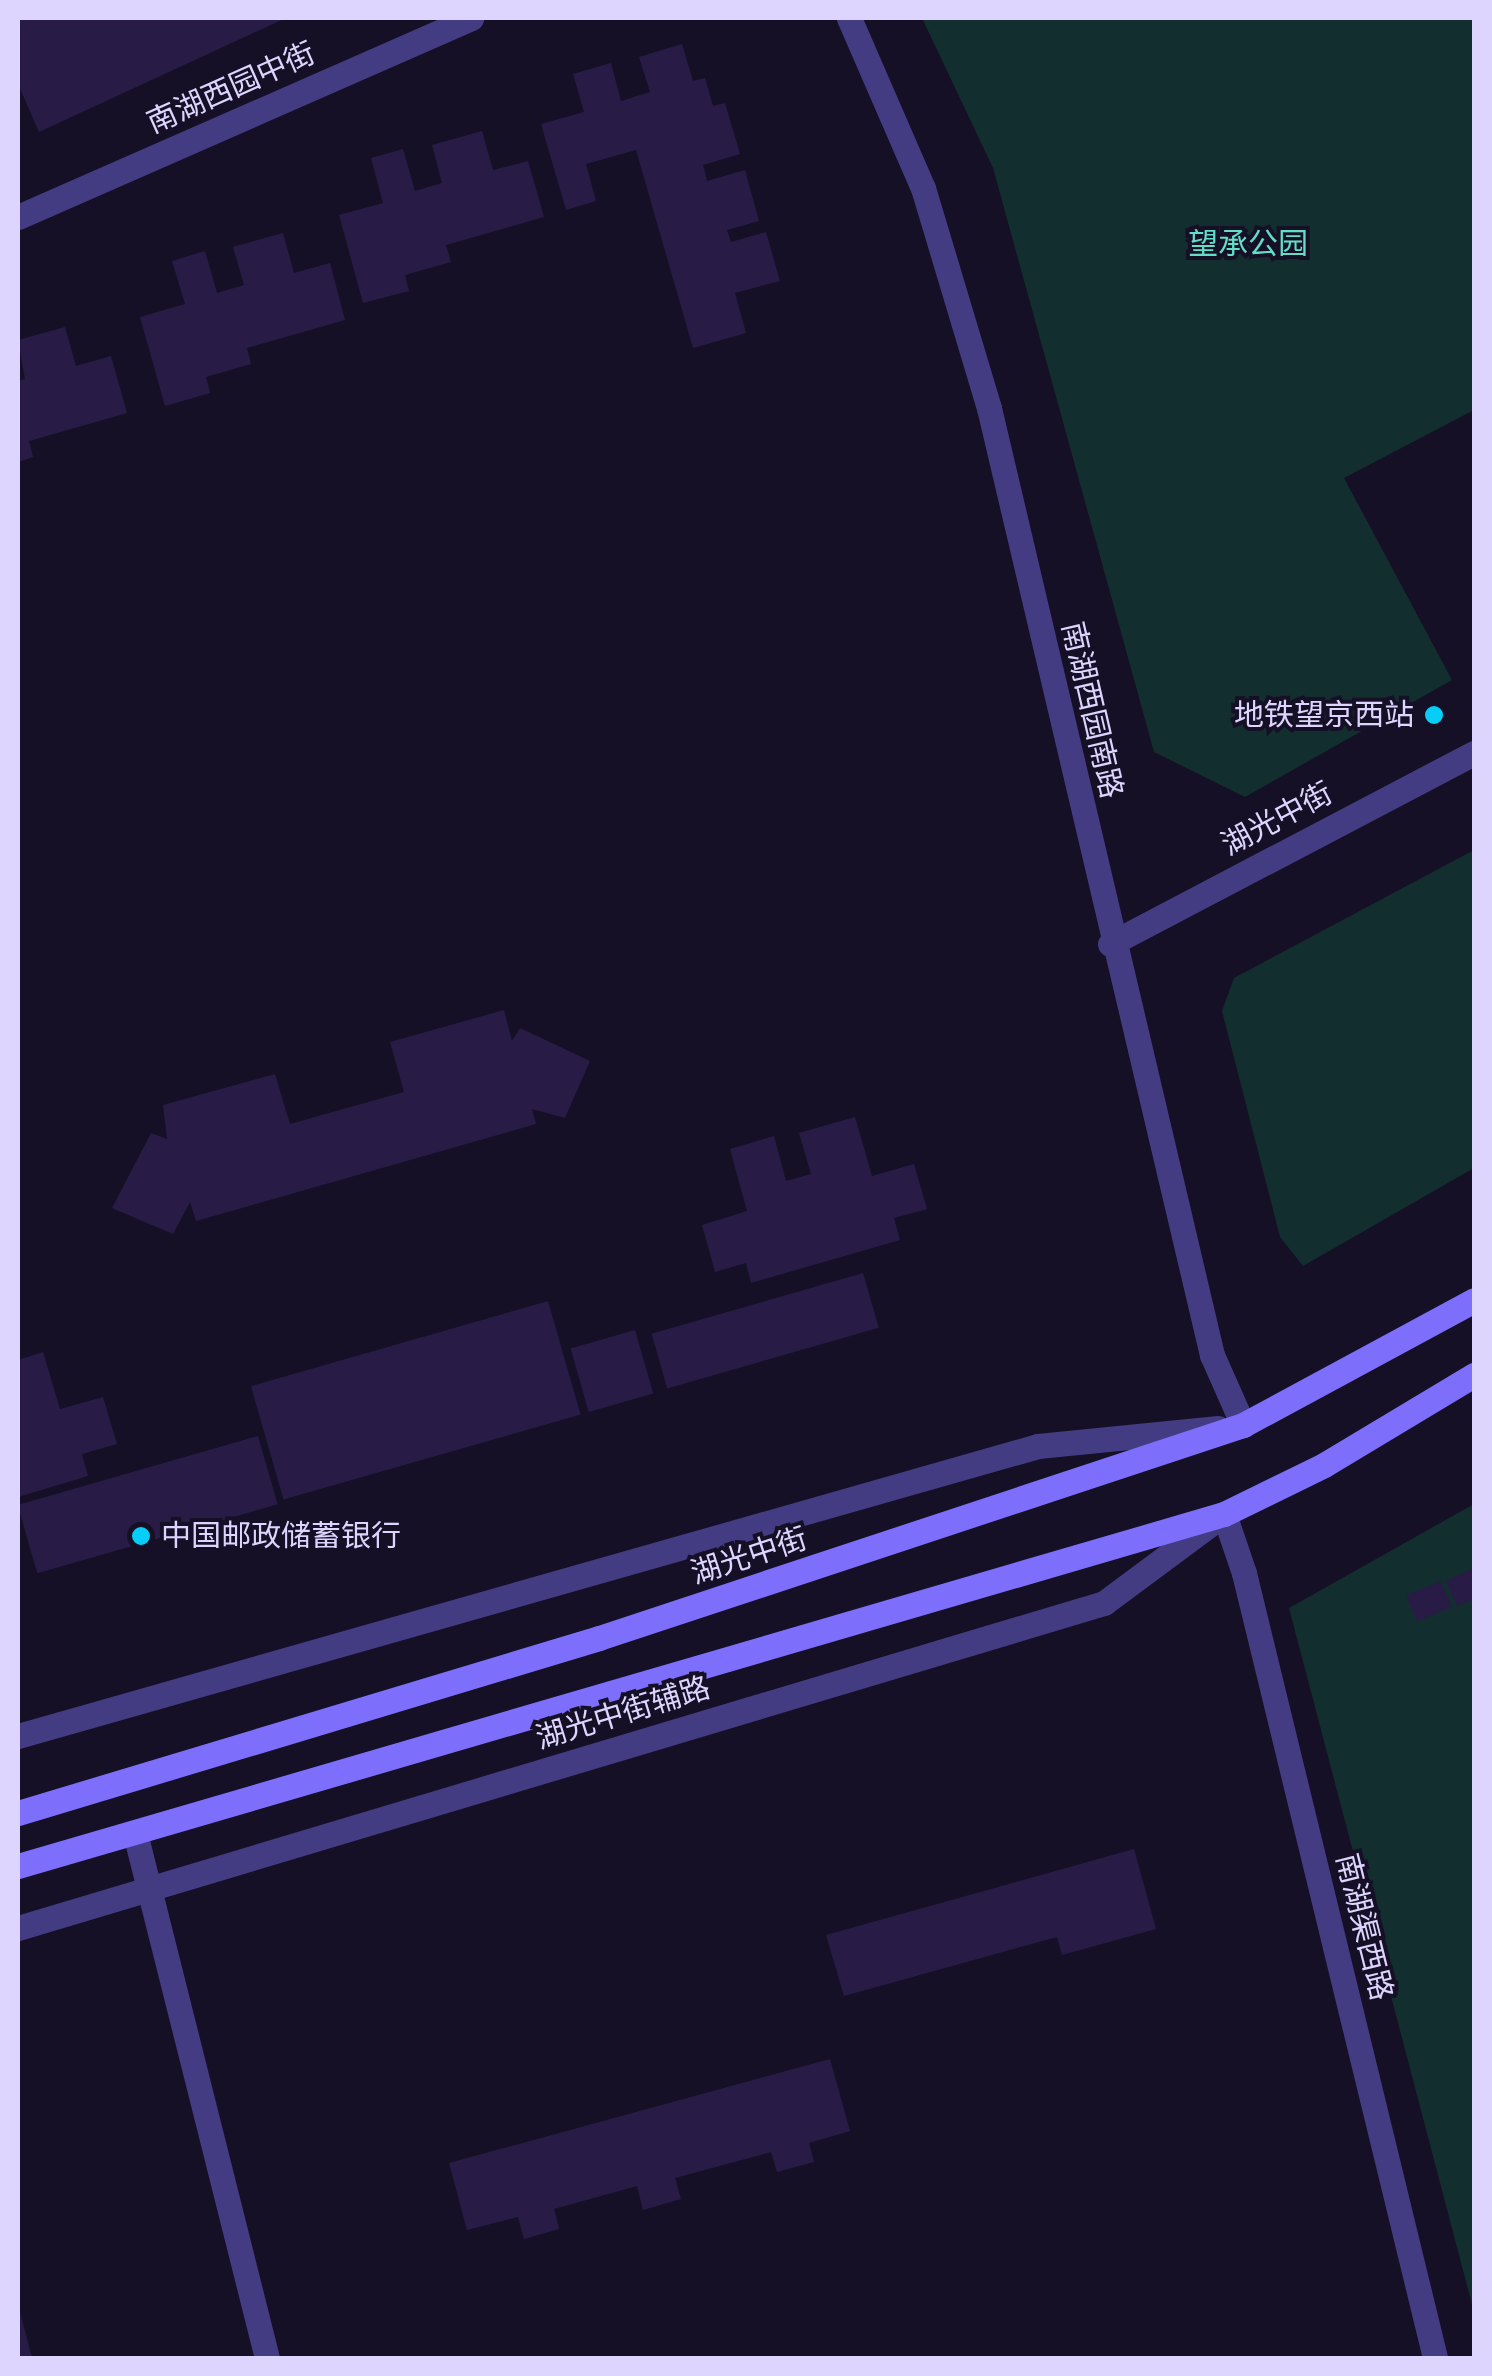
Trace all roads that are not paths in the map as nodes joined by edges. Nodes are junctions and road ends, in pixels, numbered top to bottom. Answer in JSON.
{"nodes":[{"id":1,"x":471,"y":18,"type":"edge"},
{"id":2,"x":849,"y":18,"type":"edge"},
{"id":3,"x":18,"y":218,"type":"edge"},
{"id":4,"x":1474,"y":753,"type":"edge"},
{"id":5,"x":1110,"y":944,"type":"junction"},
{"id":6,"x":1474,"y":1300,"type":"edge"},
{"id":7,"x":1474,"y":1375,"type":"edge"},
{"id":8,"x":1243,"y":1425,"type":"junction"},
{"id":9,"x":1224,"y":1514,"type":"junction"},
{"id":10,"x":18,"y":1736,"type":"edge"},
{"id":11,"x":18,"y":1813,"type":"edge"},
{"id":12,"x":135,"y":1833,"type":"junction"},
{"id":13,"x":18,"y":1866,"type":"edge"},
{"id":14,"x":148,"y":1888,"type":"junction"},
{"id":15,"x":18,"y":1928,"type":"edge"},
{"id":16,"x":267,"y":2358,"type":"edge"},
{"id":17,"x":1435,"y":2358,"type":"edge"}],
"edges":[{"from":1,"to":3,"type":"street","name":"南湖西园中街"},
{"from":2,"to":5,"type":"street","name":"南湖西园南路"},
{"from":4,"to":5,"type":"street","name":"湖光中街"},
{"from":5,"to":8,"type":"street","name":"南湖西园南路"},
{"from":6,"to":8,"type":"main road","name":"湖光中街"},
{"from":7,"to":9,"type":"main road"},
{"from":8,"to":10,"type":"street"},
{"from":8,"to":11,"type":"main road","name":"湖光中街"},
{"from":9,"to":12,"type":"main road"},
{"from":9,"to":14,"type":"street","name":"湖光中街辅路"},
{"from":9,"to":17,"type":"street","name":"南湖渠西路"},
{"from":12,"to":13,"type":"main road"},
{"from":12,"to":14,"type":"street"},
{"from":14,"to":15,"type":"street","name":"湖光中街辅路"},
{"from":14,"to":16,"type":"street"}]}
